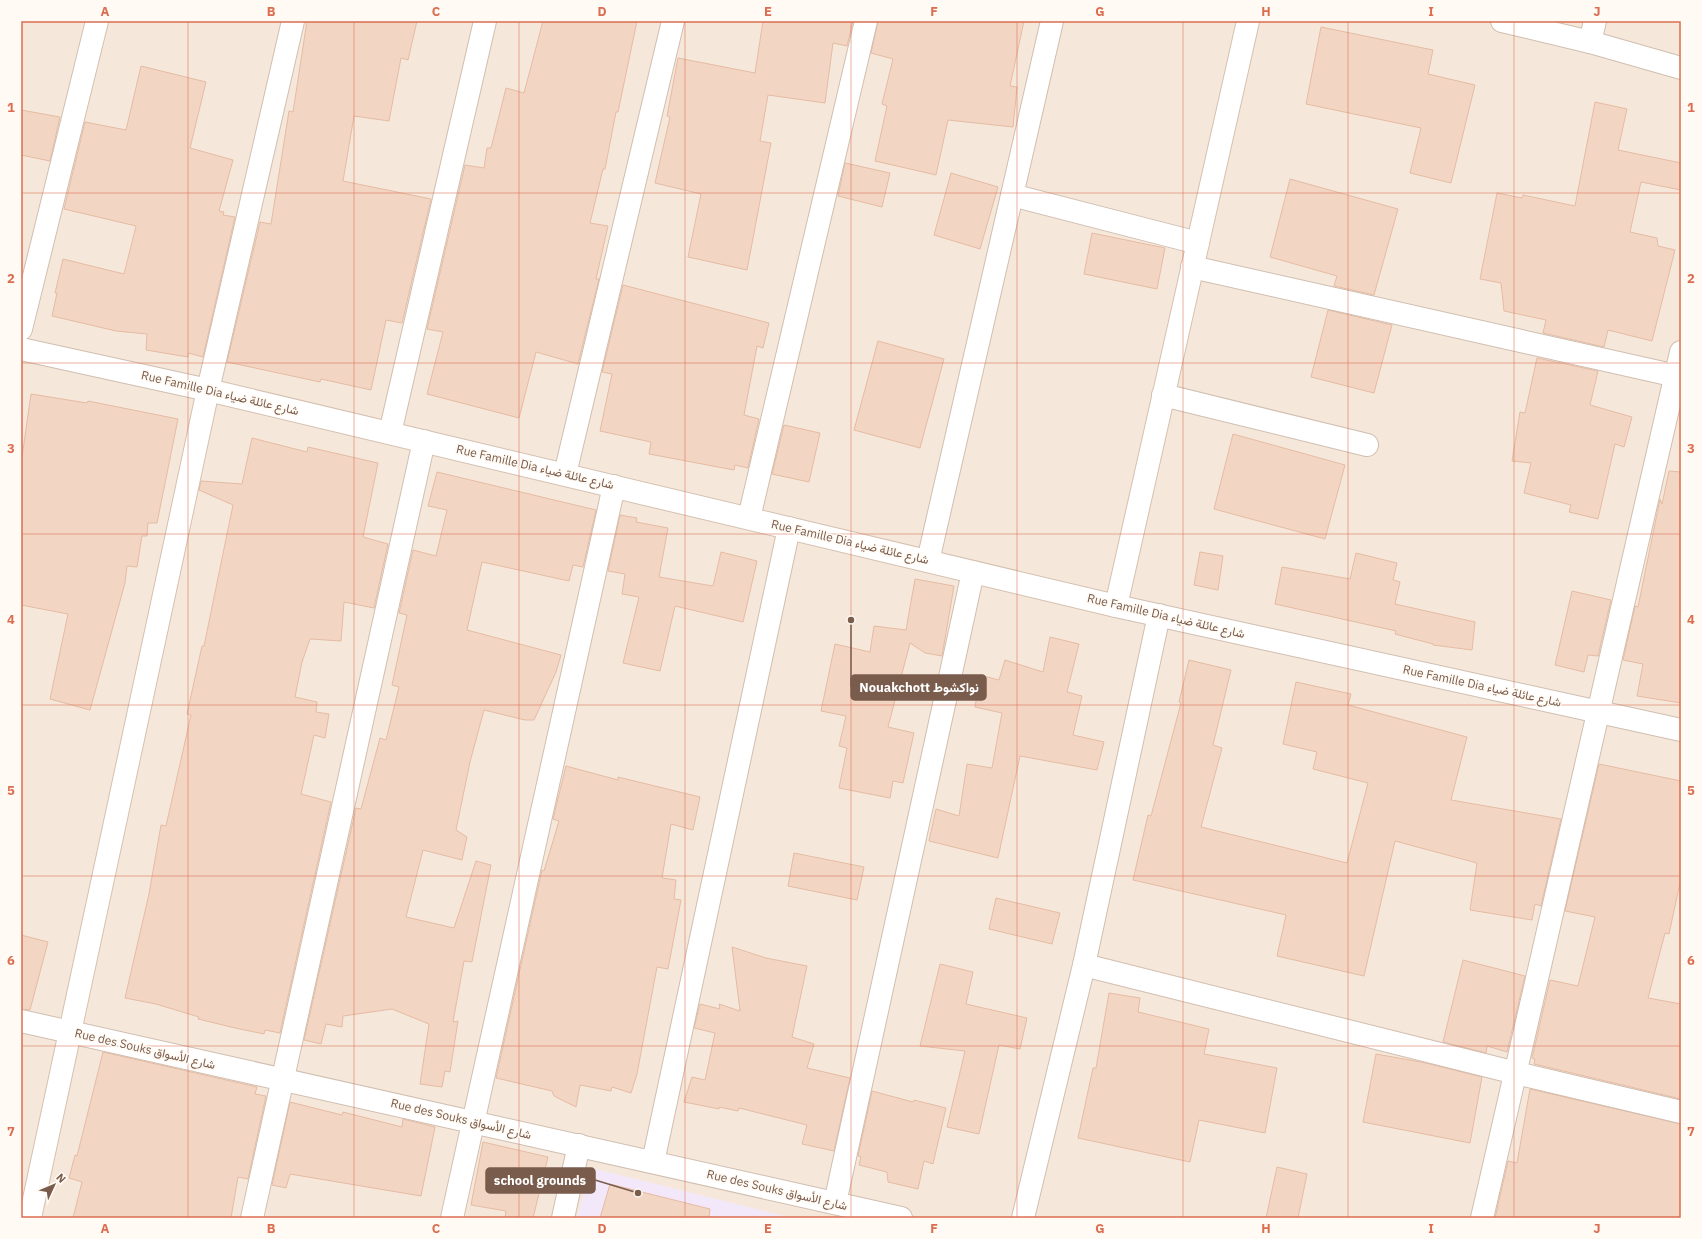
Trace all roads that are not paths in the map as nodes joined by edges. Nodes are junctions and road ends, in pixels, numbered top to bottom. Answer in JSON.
{"nodes":[{"id":1,"x":97,"y":21,"type":"edge"},
{"id":2,"x":293,"y":21,"type":"edge"},
{"id":3,"x":485,"y":21,"type":"edge"},
{"id":4,"x":673,"y":21,"type":"edge"},
{"id":5,"x":866,"y":21,"type":"edge"},
{"id":6,"x":1052,"y":21,"type":"edge"},
{"id":7,"x":1248,"y":21,"type":"edge"},
{"id":8,"x":1502,"y":21,"type":"edge"},
{"id":9,"x":1595,"y":21,"type":"edge"},
{"id":10,"x":1590,"y":42,"type":"junction"},
{"id":11,"x":1681,"y":68,"type":"edge"},
{"id":12,"x":1012,"y":195,"type":"junction"},
{"id":13,"x":1198,"y":243,"type":"junction"},
{"id":14,"x":1192,"y":267,"type":"junction"},
{"id":15,"x":21,"y":328,"type":"edge"},
{"id":16,"x":21,"y":349,"type":"edge"},
{"id":17,"x":1681,"y":352,"type":"edge"},
{"id":18,"x":1678,"y":376,"type":"edge"},
{"id":19,"x":208,"y":390,"type":"junction"},
{"id":20,"x":1163,"y":395,"type":"junction"},
{"id":21,"x":390,"y":433,"type":"junction"},
{"id":22,"x":424,"y":441,"type":"junction"},
{"id":23,"x":1367,"y":445,"type":"dead end"},
{"id":24,"x":565,"y":474,"type":"junction"},
{"id":25,"x":614,"y":486,"type":"junction"},
{"id":26,"x":749,"y":518,"type":"junction"},
{"id":27,"x":788,"y":528,"type":"junction"},
{"id":28,"x":928,"y":561,"type":"junction"},
{"id":29,"x":973,"y":572,"type":"junction"},
{"id":30,"x":1116,"y":606,"type":"junction"},
{"id":31,"x":1159,"y":615,"type":"junction"},
{"id":32,"x":1599,"y":712,"type":"junction"},
{"id":33,"x":1681,"y":730,"type":"edge"},
{"id":34,"x":1084,"y":965,"type":"junction"},
{"id":35,"x":21,"y":1021,"type":"edge"},
{"id":36,"x":70,"y":1032,"type":"junction"},
{"id":37,"x":1516,"y":1073,"type":"junction"},
{"id":38,"x":282,"y":1079,"type":"junction"},
{"id":39,"x":1681,"y":1112,"type":"edge"},
{"id":40,"x":474,"y":1122,"type":"junction"},
{"id":41,"x":579,"y":1145,"type":"junction"},
{"id":42,"x":653,"y":1162,"type":"junction"},
{"id":43,"x":835,"y":1203,"type":"junction"},
{"id":44,"x":30,"y":1218,"type":"edge"},
{"id":45,"x":252,"y":1218,"type":"edge"},
{"id":46,"x":452,"y":1218,"type":"edge"},
{"id":47,"x":563,"y":1218,"type":"edge"},
{"id":48,"x":901,"y":1218,"type":"edge"},
{"id":49,"x":1023,"y":1218,"type":"edge"},
{"id":50,"x":1482,"y":1218,"type":"edge"}],
"edges":[{"from":1,"to":15,"type":"street"},
{"from":2,"to":19,"type":"street"},
{"from":3,"to":21,"type":"street"},
{"from":4,"to":24,"type":"street"},
{"from":5,"to":26,"type":"street"},
{"from":6,"to":12,"type":"street"},
{"from":7,"to":13,"type":"street"},
{"from":8,"to":10,"type":"street"},
{"from":9,"to":10,"type":"street"},
{"from":10,"to":11,"type":"street"},
{"from":12,"to":13,"type":"street"},
{"from":12,"to":28,"type":"street"},
{"from":13,"to":14,"type":"street"},
{"from":14,"to":18,"type":"street"},
{"from":14,"to":20,"type":"street"},
{"from":16,"to":19,"type":"street","name":"Rue Famille Dia شارع عائلة ضياء"},
{"from":17,"to":18,"type":"street"},
{"from":18,"to":32,"type":"street"},
{"from":19,"to":21,"type":"street","name":"Rue Famille Dia شارع عائلة ضياء"},
{"from":19,"to":36,"type":"street"},
{"from":20,"to":23,"type":"street"},
{"from":20,"to":30,"type":"street"},
{"from":21,"to":22,"type":"street","name":"Rue Famille Dia شارع عائلة ضياء"},
{"from":22,"to":24,"type":"street","name":"Rue Famille Dia شارع عائلة ضياء"},
{"from":22,"to":38,"type":"street"},
{"from":24,"to":25,"type":"street","name":"Rue Famille Dia شارع عائلة ضياء"},
{"from":25,"to":26,"type":"street","name":"Rue Famille Dia شارع عائلة ضياء"},
{"from":25,"to":40,"type":"street"},
{"from":26,"to":27,"type":"street","name":"Rue Famille Dia شارع عائلة ضياء"},
{"from":27,"to":28,"type":"street","name":"Rue Famille Dia شارع عائلة ضياء"},
{"from":27,"to":42,"type":"street"},
{"from":28,"to":29,"type":"street","name":"Rue Famille Dia شارع عائلة ضياء"},
{"from":29,"to":30,"type":"street","name":"Rue Famille Dia شارع عائلة ضياء"},
{"from":29,"to":43,"type":"street"},
{"from":30,"to":31,"type":"street","name":"Rue Famille Dia شارع عائلة ضياء"},
{"from":31,"to":32,"type":"street","name":"Rue Famille Dia شارع عائلة ضياء"},
{"from":31,"to":34,"type":"street"},
{"from":32,"to":33,"type":"street","name":"Rue Famille Dia شارع عائلة ضياء"},
{"from":32,"to":37,"type":"street"},
{"from":34,"to":37,"type":"street"},
{"from":34,"to":49,"type":"street"},
{"from":35,"to":36,"type":"street","name":"Rue des Souks شارع الأسواق"},
{"from":36,"to":38,"type":"street","name":"Rue des Souks شارع الأسواق"},
{"from":36,"to":44,"type":"street"},
{"from":37,"to":39,"type":"street"},
{"from":37,"to":50,"type":"street"},
{"from":38,"to":40,"type":"street","name":"Rue des Souks شارع الأسواق"},
{"from":38,"to":45,"type":"street"},
{"from":40,"to":41,"type":"street","name":"Rue des Souks شارع الأسواق"},
{"from":40,"to":46,"type":"street"},
{"from":41,"to":42,"type":"street","name":"Rue des Souks شارع الأسواق"},
{"from":41,"to":47,"type":"street"},
{"from":42,"to":43,"type":"street","name":"Rue des Souks شارع الأسواق"},
{"from":43,"to":48,"type":"street","name":"Rue des Souks شارع الأسواق"}]}
